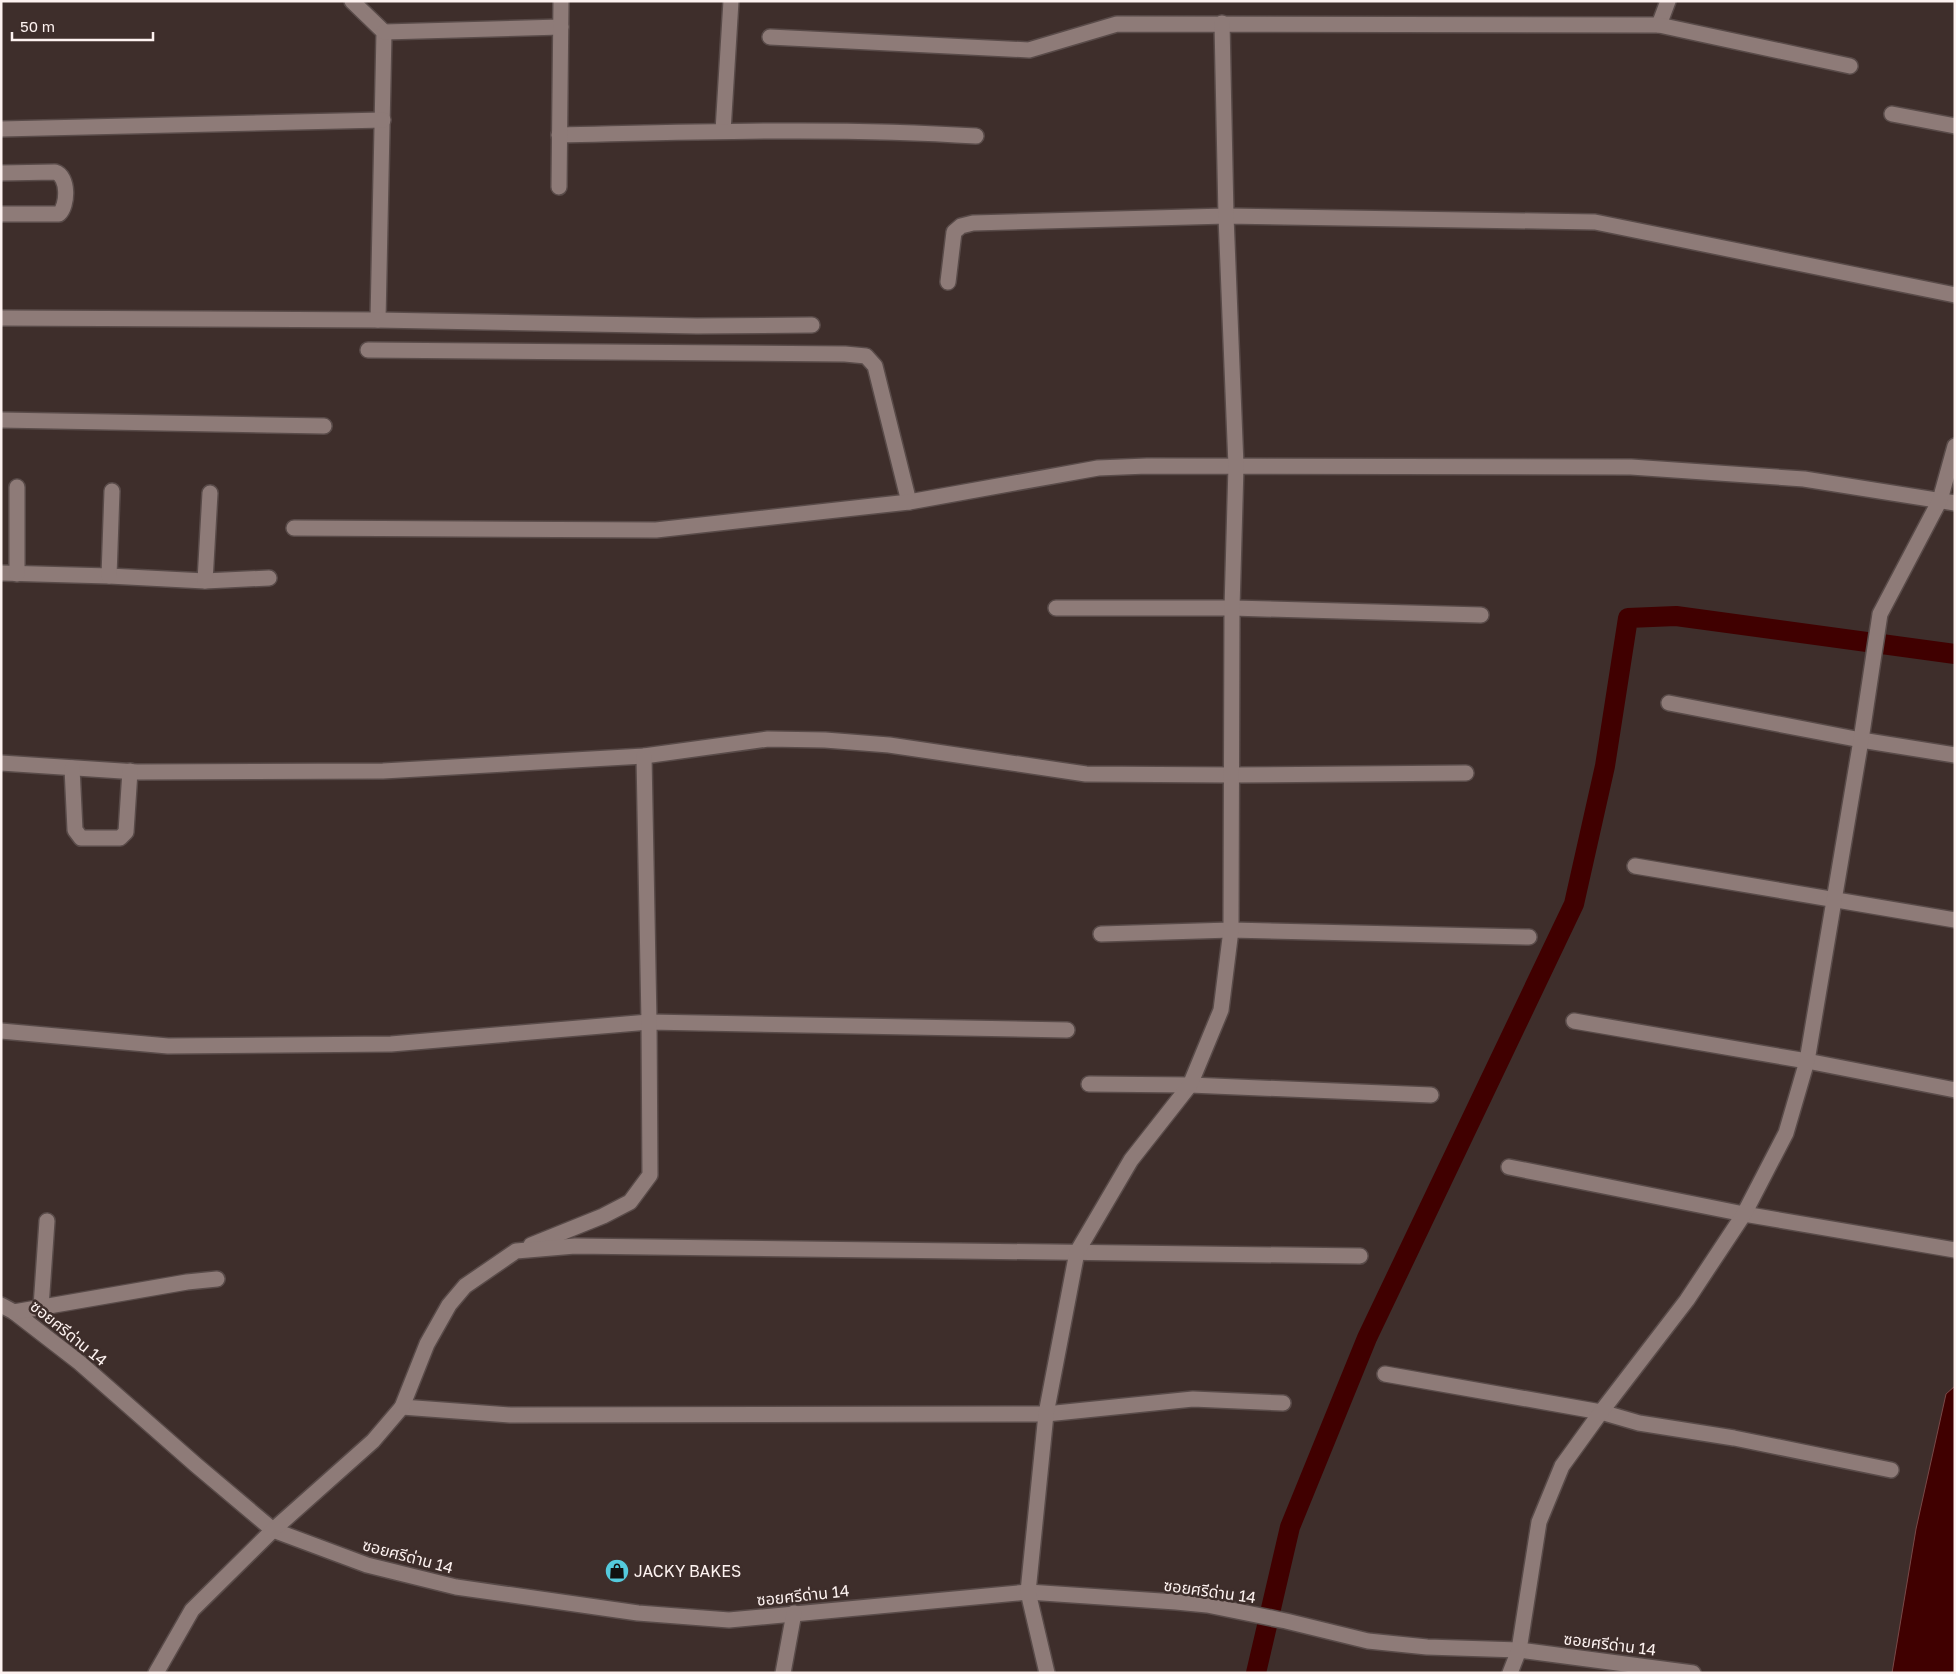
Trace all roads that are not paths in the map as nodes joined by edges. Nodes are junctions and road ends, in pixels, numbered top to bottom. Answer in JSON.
{"nodes":[{"id":1,"x":352,"y":1,"type":"edge"},
{"id":2,"x":561,"y":1,"type":"edge"},
{"id":3,"x":731,"y":1,"type":"edge"},
{"id":4,"x":1668,"y":1,"type":"edge"},
{"id":5,"x":1222,"y":23,"type":"junction"},
{"id":6,"x":1659,"y":25,"type":"junction"},
{"id":7,"x":560,"y":27,"type":"junction"},
{"id":8,"x":384,"y":32,"type":"junction"},
{"id":9,"x":770,"y":37,"type":"dead end"},
{"id":10,"x":1850,"y":66,"type":"dead end"},
{"id":11,"x":1892,"y":114,"type":"dead end"},
{"id":12,"x":383,"y":120,"type":"junction"},
{"id":13,"x":1955,"y":126,"type":"edge"},
{"id":14,"x":1,"y":129,"type":"edge"},
{"id":15,"x":722,"y":131,"type":"junction"},
{"id":16,"x":559,"y":135,"type":"junction"},
{"id":17,"x":976,"y":136,"type":"dead end"},
{"id":18,"x":1,"y":173,"type":"edge"},
{"id":19,"x":559,"y":187,"type":"dead end"},
{"id":20,"x":1,"y":214,"type":"edge"},
{"id":21,"x":1226,"y":216,"type":"junction"},
{"id":22,"x":948,"y":282,"type":"dead end"},
{"id":23,"x":1955,"y":295,"type":"edge"},
{"id":24,"x":1,"y":318,"type":"edge"},
{"id":25,"x":378,"y":320,"type":"junction"},
{"id":26,"x":812,"y":325,"type":"dead end"},
{"id":27,"x":368,"y":350,"type":"dead end"},
{"id":28,"x":1,"y":420,"type":"edge"},
{"id":29,"x":324,"y":426,"type":"dead end"},
{"id":30,"x":1955,"y":446,"type":"edge"},
{"id":31,"x":1236,"y":466,"type":"junction"},
{"id":32,"x":17,"y":487,"type":"dead end"},
{"id":33,"x":112,"y":491,"type":"dead end"},
{"id":34,"x":210,"y":494,"type":"dead end"},
{"id":35,"x":1947,"y":501,"type":"edge"},
{"id":36,"x":909,"y":502,"type":"junction"},
{"id":37,"x":294,"y":528,"type":"dead end"},
{"id":38,"x":1,"y":573,"type":"edge"},
{"id":39,"x":17,"y":574,"type":"junction"},
{"id":40,"x":109,"y":576,"type":"junction"},
{"id":41,"x":269,"y":578,"type":"dead end"},
{"id":42,"x":206,"y":581,"type":"junction"},
{"id":43,"x":1056,"y":608,"type":"dead end"},
{"id":44,"x":1232,"y":608,"type":"junction"},
{"id":45,"x":1480,"y":615,"type":"dead end"},
{"id":46,"x":1669,"y":704,"type":"dead end"},
{"id":47,"x":1861,"y":740,"type":"junction"},
{"id":48,"x":1955,"y":755,"type":"edge"},
{"id":49,"x":644,"y":756,"type":"junction"},
{"id":50,"x":1,"y":763,"type":"edge"},
{"id":51,"x":72,"y":768,"type":"junction"},
{"id":52,"x":130,"y":771,"type":"junction"},
{"id":53,"x":1466,"y":773,"type":"dead end"},
{"id":54,"x":1231,"y":775,"type":"junction"},
{"id":55,"x":1635,"y":866,"type":"dead end"},
{"id":56,"x":1833,"y":899,"type":"junction"},
{"id":57,"x":1955,"y":920,"type":"edge"},
{"id":58,"x":1231,"y":930,"type":"junction"},
{"id":59,"x":1102,"y":934,"type":"dead end"},
{"id":60,"x":1529,"y":937,"type":"dead end"},
{"id":61,"x":1574,"y":1021,"type":"dead end"},
{"id":62,"x":649,"y":1022,"type":"junction"},
{"id":63,"x":1,"y":1030,"type":"edge"},
{"id":64,"x":1067,"y":1030,"type":"dead end"},
{"id":65,"x":1807,"y":1061,"type":"junction"},
{"id":66,"x":1089,"y":1084,"type":"dead end"},
{"id":67,"x":1190,"y":1085,"type":"junction"},
{"id":68,"x":1955,"y":1090,"type":"edge"},
{"id":69,"x":1431,"y":1095,"type":"dead end"},
{"id":70,"x":1509,"y":1168,"type":"dead end"},
{"id":71,"x":1744,"y":1214,"type":"junction"},
{"id":72,"x":47,"y":1221,"type":"dead end"},
{"id":73,"x":1955,"y":1250,"type":"edge"},
{"id":74,"x":516,"y":1251,"type":"junction"},
{"id":75,"x":1077,"y":1252,"type":"junction"},
{"id":76,"x":1360,"y":1256,"type":"dead end"},
{"id":77,"x":217,"y":1279,"type":"dead end"},
{"id":78,"x":41,"y":1307,"type":"junction"},
{"id":79,"x":8,"y":1309,"type":"edge"},
{"id":80,"x":1385,"y":1374,"type":"dead end"},
{"id":81,"x":1283,"y":1403,"type":"dead end"},
{"id":82,"x":402,"y":1407,"type":"junction"},
{"id":83,"x":1601,"y":1412,"type":"junction"},
{"id":84,"x":1046,"y":1414,"type":"junction"},
{"id":85,"x":1890,"y":1470,"type":"dead end"},
{"id":86,"x":273,"y":1530,"type":"junction"},
{"id":87,"x":1028,"y":1592,"type":"junction"},
{"id":88,"x":794,"y":1613,"type":"junction"},
{"id":89,"x":1519,"y":1650,"type":"junction"},
{"id":90,"x":156,"y":1673,"type":"edge"},
{"id":91,"x":783,"y":1673,"type":"edge"},
{"id":92,"x":1047,"y":1673,"type":"edge"},
{"id":93,"x":1510,"y":1673,"type":"edge"},
{"id":94,"x":1693,"y":1673,"type":"edge"}],
"edges":[{"from":1,"to":8,"type":"street"},
{"from":2,"to":7,"type":"street"},
{"from":3,"to":15,"type":"street"},
{"from":4,"to":6,"type":"street"},
{"from":5,"to":6,"type":"street"},
{"from":5,"to":9,"type":"street"},
{"from":5,"to":21,"type":"street"},
{"from":6,"to":10,"type":"street"},
{"from":7,"to":8,"type":"street"},
{"from":7,"to":16,"type":"street"},
{"from":8,"to":12,"type":"street"},
{"from":11,"to":13,"type":"street"},
{"from":12,"to":14,"type":"street"},
{"from":12,"to":25,"type":"street"},
{"from":15,"to":16,"type":"street"},
{"from":15,"to":17,"type":"street"},
{"from":16,"to":19,"type":"street"},
{"from":18,"to":20,"type":"street"},
{"from":21,"to":22,"type":"street"},
{"from":21,"to":23,"type":"street"},
{"from":21,"to":31,"type":"street"},
{"from":24,"to":25,"type":"street"},
{"from":25,"to":26,"type":"street"},
{"from":27,"to":36,"type":"street"},
{"from":28,"to":29,"type":"street"},
{"from":30,"to":35,"type":"street"},
{"from":31,"to":35,"type":"street"},
{"from":31,"to":36,"type":"street"},
{"from":31,"to":44,"type":"street"},
{"from":32,"to":39,"type":"street"},
{"from":33,"to":40,"type":"street"},
{"from":34,"to":42,"type":"street"},
{"from":35,"to":47,"type":"street"},
{"from":36,"to":37,"type":"street"},
{"from":38,"to":39,"type":"street"},
{"from":39,"to":40,"type":"street"},
{"from":40,"to":42,"type":"street"},
{"from":41,"to":42,"type":"street"},
{"from":43,"to":44,"type":"street"},
{"from":44,"to":45,"type":"street"},
{"from":44,"to":54,"type":"street"},
{"from":46,"to":47,"type":"street"},
{"from":47,"to":48,"type":"street"},
{"from":47,"to":56,"type":"street"},
{"from":49,"to":52,"type":"street"},
{"from":49,"to":54,"type":"street"},
{"from":49,"to":62,"type":"street"},
{"from":50,"to":51,"type":"street"},
{"from":51,"to":52,"type":"street"},
{"from":51,"to":52,"type":"street"},
{"from":53,"to":54,"type":"street"},
{"from":54,"to":58,"type":"street"},
{"from":55,"to":56,"type":"street"},
{"from":56,"to":57,"type":"street"},
{"from":56,"to":65,"type":"street"},
{"from":58,"to":59,"type":"street"},
{"from":58,"to":60,"type":"street"},
{"from":58,"to":67,"type":"street"},
{"from":61,"to":65,"type":"street"},
{"from":62,"to":63,"type":"street"},
{"from":62,"to":64,"type":"street"},
{"from":62,"to":74,"type":"street"},
{"from":65,"to":68,"type":"street"},
{"from":65,"to":71,"type":"street"},
{"from":66,"to":67,"type":"street"},
{"from":67,"to":69,"type":"street"},
{"from":67,"to":75,"type":"street"},
{"from":70,"to":71,"type":"street"},
{"from":71,"to":73,"type":"street"},
{"from":71,"to":83,"type":"street"},
{"from":72,"to":78,"type":"street"},
{"from":74,"to":75,"type":"street"},
{"from":74,"to":82,"type":"street"},
{"from":75,"to":76,"type":"street"},
{"from":75,"to":84,"type":"street"},
{"from":77,"to":78,"type":"street"},
{"from":78,"to":79,"type":"street"},
{"from":79,"to":86,"type":"street","name":"ซอยศรีด่าน 14"},
{"from":80,"to":83,"type":"street"},
{"from":81,"to":84,"type":"street"},
{"from":82,"to":84,"type":"street"},
{"from":82,"to":86,"type":"street"},
{"from":83,"to":85,"type":"street"},
{"from":83,"to":89,"type":"street"},
{"from":84,"to":87,"type":"street"},
{"from":86,"to":88,"type":"street","name":"ซอยศรีด่าน 14"},
{"from":86,"to":90,"type":"street"},
{"from":87,"to":88,"type":"street","name":"ซอยศรีด่าน 14"},
{"from":87,"to":89,"type":"street","name":"ซอยศรีด่าน 14"},
{"from":87,"to":92,"type":"street"},
{"from":88,"to":91,"type":"street"},
{"from":89,"to":93,"type":"street"},
{"from":89,"to":94,"type":"street","name":"ซอยศรีด่าน 14"}]}
